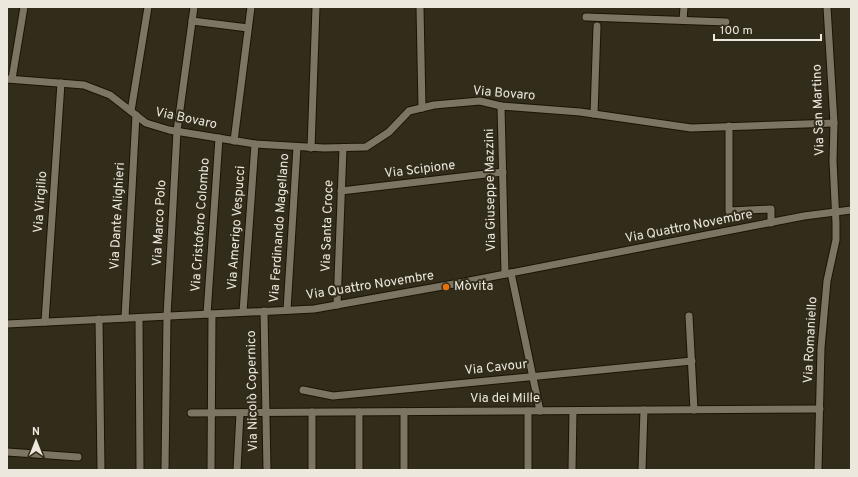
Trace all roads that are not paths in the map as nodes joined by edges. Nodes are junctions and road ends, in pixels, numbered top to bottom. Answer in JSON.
{"nodes":[{"id":1,"x":24,"y":7,"type":"edge"},
{"id":2,"x":148,"y":7,"type":"edge"},
{"id":3,"x":194,"y":7,"type":"edge"},
{"id":4,"x":250,"y":7,"type":"edge"},
{"id":5,"x":316,"y":7,"type":"edge"},
{"id":6,"x":420,"y":7,"type":"edge"},
{"id":7,"x":684,"y":7,"type":"edge"},
{"id":8,"x":827,"y":7,"type":"edge"},
{"id":9,"x":586,"y":17,"type":"dead end"},
{"id":10,"x":683,"y":20,"type":"junction"},
{"id":11,"x":192,"y":21,"type":"junction"},
{"id":12,"x":726,"y":22,"type":"dead end"},
{"id":13,"x":597,"y":26,"type":"dead end"},
{"id":14,"x":248,"y":28,"type":"junction"},
{"id":15,"x":10,"y":79,"type":"edge"},
{"id":16,"x":61,"y":82,"type":"junction"},
{"id":17,"x":501,"y":106,"type":"junction"},
{"id":18,"x":422,"y":108,"type":"junction"},
{"id":19,"x":133,"y":113,"type":"junction"},
{"id":20,"x":594,"y":114,"type":"junction"},
{"id":21,"x":834,"y":122,"type":"junction"},
{"id":22,"x":730,"y":126,"type":"junction"},
{"id":23,"x":177,"y":131,"type":"junction"},
{"id":24,"x":219,"y":138,"type":"junction"},
{"id":25,"x":234,"y":141,"type":"junction"},
{"id":26,"x":255,"y":144,"type":"junction"},
{"id":27,"x":297,"y":147,"type":"junction"},
{"id":28,"x":311,"y":148,"type":"junction"},
{"id":29,"x":342,"y":148,"type":"junction"},
{"id":30,"x":503,"y":172,"type":"junction"},
{"id":31,"x":341,"y":191,"type":"junction"},
{"id":32,"x":851,"y":210,"type":"edge"},
{"id":33,"x":835,"y":212,"type":"junction"},
{"id":34,"x":771,"y":223,"type":"junction"},
{"id":35,"x":508,"y":274,"type":"junction"},
{"id":36,"x":337,"y":305,"type":"junction"},
{"id":37,"x":287,"y":310,"type":"junction"},
{"id":38,"x":264,"y":311,"type":"junction"},
{"id":39,"x":243,"y":312,"type":"junction"},
{"id":40,"x":209,"y":314,"type":"junction"},
{"id":41,"x":167,"y":316,"type":"junction"},
{"id":42,"x":689,"y":316,"type":"dead end"},
{"id":43,"x":125,"y":318,"type":"junction"},
{"id":44,"x":139,"y":318,"type":"junction"},
{"id":45,"x":99,"y":320,"type":"junction"},
{"id":46,"x":45,"y":322,"type":"junction"},
{"id":47,"x":7,"y":324,"type":"edge"},
{"id":48,"x":692,"y":361,"type":"junction"},
{"id":49,"x":533,"y":376,"type":"junction"},
{"id":50,"x":303,"y":390,"type":"dead end"},
{"id":51,"x":820,"y":409,"type":"junction"},
{"id":52,"x":644,"y":410,"type":"junction"},
{"id":53,"x":694,"y":410,"type":"junction"},
{"id":54,"x":528,"y":411,"type":"junction"},
{"id":55,"x":540,"y":411,"type":"junction"},
{"id":56,"x":573,"y":411,"type":"junction"},
{"id":57,"x":312,"y":412,"type":"junction"},
{"id":58,"x":359,"y":412,"type":"junction"},
{"id":59,"x":404,"y":412,"type":"junction"},
{"id":60,"x":191,"y":413,"type":"dead end"},
{"id":61,"x":213,"y":413,"type":"junction"},
{"id":62,"x":240,"y":413,"type":"junction"},
{"id":63,"x":266,"y":413,"type":"junction"},
{"id":64,"x":7,"y":452,"type":"edge"},
{"id":65,"x":78,"y":457,"type":"dead end"},
{"id":66,"x":100,"y":470,"type":"edge"},
{"id":67,"x":140,"y":470,"type":"edge"},
{"id":68,"x":165,"y":470,"type":"edge"},
{"id":69,"x":211,"y":470,"type":"edge"},
{"id":70,"x":237,"y":470,"type":"edge"},
{"id":71,"x":267,"y":470,"type":"edge"},
{"id":72,"x":312,"y":470,"type":"edge"},
{"id":73,"x":359,"y":470,"type":"edge"},
{"id":74,"x":404,"y":470,"type":"edge"},
{"id":75,"x":528,"y":470,"type":"edge"},
{"id":76,"x":572,"y":470,"type":"edge"},
{"id":77,"x":642,"y":470,"type":"edge"},
{"id":78,"x":818,"y":470,"type":"edge"}],
"edges":[{"from":1,"to":15,"type":"street"},
{"from":2,"to":19,"type":"street","name":"Via Dante Alighieri"},
{"from":3,"to":11,"type":"street","name":"Via Marco Polo"},
{"from":4,"to":14,"type":"street"},
{"from":5,"to":28,"type":"street"},
{"from":6,"to":18,"type":"street"},
{"from":7,"to":10,"type":"street"},
{"from":8,"to":21,"type":"street","name":"Via San Martino"},
{"from":9,"to":10,"type":"street"},
{"from":10,"to":12,"type":"street"},
{"from":11,"to":14,"type":"street"},
{"from":11,"to":23,"type":"street","name":"Via Marco Polo"},
{"from":13,"to":20,"type":"street"},
{"from":14,"to":25,"type":"street"},
{"from":15,"to":16,"type":"street","name":"Via Bovaro"},
{"from":16,"to":19,"type":"street","name":"Via Bovaro"},
{"from":16,"to":46,"type":"street","name":"Via Virgilio"},
{"from":17,"to":18,"type":"street","name":"Via Bovaro"},
{"from":17,"to":20,"type":"street","name":"Via Bovaro"},
{"from":17,"to":30,"type":"street","name":"Via Giuseppe Mazzini"},
{"from":18,"to":29,"type":"street","name":"Via Bovaro"},
{"from":19,"to":23,"type":"street","name":"Via Bovaro"},
{"from":19,"to":43,"type":"street","name":"Via Dante Alighieri"},
{"from":20,"to":22,"type":"street","name":"Via Bovaro"},
{"from":21,"to":22,"type":"street","name":"Via Bovaro"},
{"from":21,"to":33,"type":"street","name":"Via San Martino"},
{"from":22,"to":34,"type":"street"},
{"from":23,"to":24,"type":"street","name":"Via Bovaro"},
{"from":23,"to":41,"type":"street","name":"Via Marco Polo"},
{"from":24,"to":25,"type":"street","name":"Via Bovaro"},
{"from":24,"to":40,"type":"street","name":"Via Cristoforo Colombo"},
{"from":25,"to":26,"type":"street","name":"Via Bovaro"},
{"from":26,"to":27,"type":"street","name":"Via Bovaro"},
{"from":26,"to":39,"type":"street","name":"Via Amerigo Vespucci"},
{"from":27,"to":28,"type":"street","name":"Via Bovaro"},
{"from":27,"to":37,"type":"street","name":"Via Ferdinando Magellano"},
{"from":28,"to":29,"type":"street","name":"Via Bovaro"},
{"from":29,"to":31,"type":"street","name":"Via Santa Croce"},
{"from":30,"to":31,"type":"street","name":"Via Scipione"},
{"from":30,"to":35,"type":"street","name":"Via Giuseppe Mazzini"},
{"from":31,"to":36,"type":"street","name":"Via Santa Croce"},
{"from":32,"to":33,"type":"street","name":"Via Quattro Novembre"},
{"from":33,"to":34,"type":"street","name":"Via Quattro Novembre"},
{"from":33,"to":51,"type":"street","name":"Via Romaniello"},
{"from":34,"to":35,"type":"street","name":"Via Quattro Novembre"},
{"from":35,"to":36,"type":"street","name":"Via Quattro Novembre"},
{"from":35,"to":49,"type":"street","name":"Via Giuseppe Mazzini"},
{"from":36,"to":37,"type":"street","name":"Via Quattro Novembre"},
{"from":37,"to":38,"type":"street","name":"Via Quattro Novembre"},
{"from":38,"to":39,"type":"street","name":"Via Quattro Novembre"},
{"from":38,"to":63,"type":"street","name":"Via Nicolò Copernico"},
{"from":39,"to":40,"type":"street","name":"Via Quattro Novembre"},
{"from":40,"to":41,"type":"street","name":"Via Quattro Novembre"},
{"from":40,"to":61,"type":"street","name":"Via Cristoforo Colombo"},
{"from":41,"to":44,"type":"street","name":"Via Quattro Novembre"},
{"from":41,"to":68,"type":"street","name":"Via Marco Polo"},
{"from":42,"to":48,"type":"street"},
{"from":43,"to":44,"type":"street","name":"Via Quattro Novembre"},
{"from":43,"to":45,"type":"street","name":"Via Quattro Novembre"},
{"from":44,"to":67,"type":"street"},
{"from":45,"to":46,"type":"street","name":"Via Quattro Novembre"},
{"from":45,"to":66,"type":"street"},
{"from":46,"to":47,"type":"street","name":"Via Quattro Novembre"},
{"from":48,"to":49,"type":"street","name":"Via Cavour"},
{"from":48,"to":53,"type":"street"},
{"from":49,"to":50,"type":"street","name":"Via Cavour"},
{"from":49,"to":55,"type":"street","name":"Via Giuseppe Mazzini"},
{"from":51,"to":53,"type":"street","name":"Via dei Mille"},
{"from":51,"to":78,"type":"street","name":"Via Romaniello"},
{"from":52,"to":53,"type":"street","name":"Via dei Mille"},
{"from":52,"to":56,"type":"street","name":"Via dei Mille"},
{"from":52,"to":77,"type":"street"},
{"from":54,"to":55,"type":"street","name":"Via dei Mille"},
{"from":54,"to":59,"type":"street","name":"Via dei Mille"},
{"from":54,"to":75,"type":"street"},
{"from":55,"to":56,"type":"street","name":"Via dei Mille"},
{"from":56,"to":76,"type":"street"},
{"from":57,"to":58,"type":"street","name":"Via dei Mille"},
{"from":57,"to":63,"type":"street","name":"Via dei Mille"},
{"from":57,"to":72,"type":"street"},
{"from":58,"to":59,"type":"street","name":"Via dei Mille"},
{"from":58,"to":73,"type":"street"},
{"from":59,"to":74,"type":"street"},
{"from":60,"to":61,"type":"street","name":"Via dei Mille"},
{"from":61,"to":62,"type":"street","name":"Via dei Mille"},
{"from":61,"to":69,"type":"street","name":"Via Cristoforo Colombo"},
{"from":62,"to":63,"type":"street","name":"Via dei Mille"},
{"from":62,"to":70,"type":"street"},
{"from":63,"to":71,"type":"street","name":"Via Nicolò Copernico"},
{"from":64,"to":65,"type":"street"}]}
